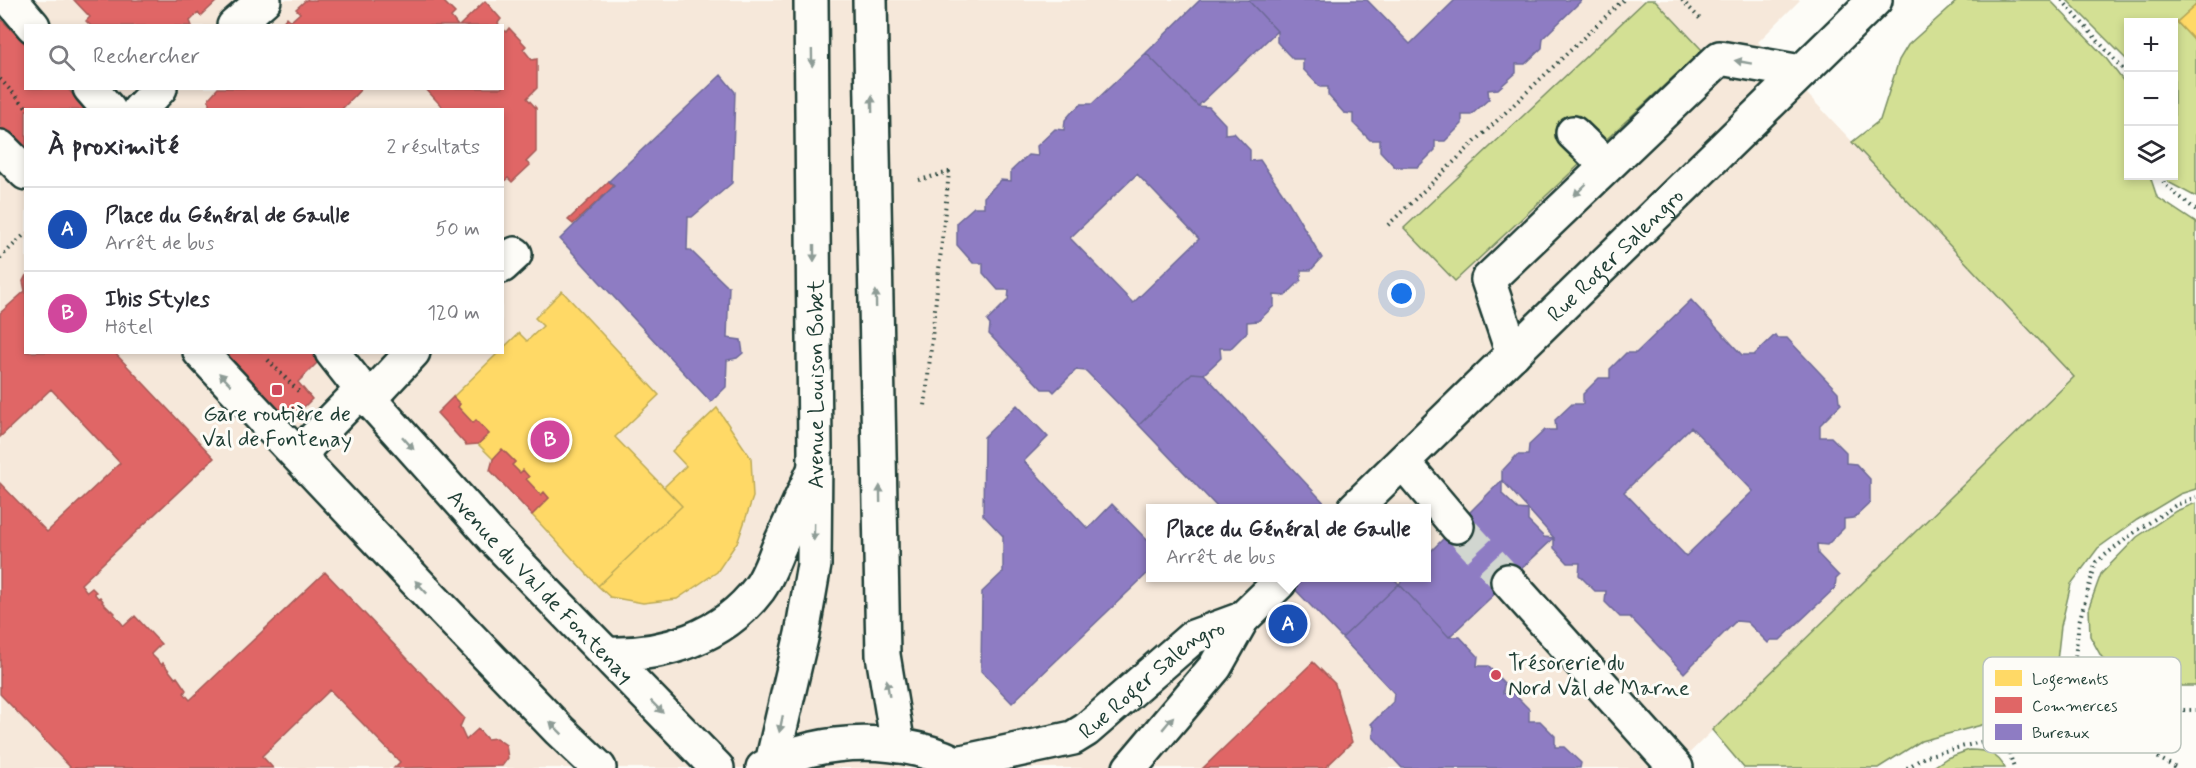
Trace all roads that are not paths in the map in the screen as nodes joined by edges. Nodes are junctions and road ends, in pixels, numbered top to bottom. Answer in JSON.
{"nodes":[{"id":1,"x":10,"y":0,"type":"edge"},
{"id":2,"x":264,"y":0,"type":"edge"},
{"id":3,"x":811,"y":0,"type":"edge"},
{"id":4,"x":870,"y":0,"type":"edge"},
{"id":5,"x":1875,"y":0,"type":"edge"},
{"id":6,"x":31,"y":24,"type":"edge"},
{"id":7,"x":236,"y":24,"type":"edge"},
{"id":8,"x":1801,"y":72,"type":"junction"},
{"id":9,"x":92,"y":90,"type":"edge"},
{"id":10,"x":158,"y":90,"type":"edge"},
{"id":11,"x":108,"y":108,"type":"edge"},
{"id":12,"x":141,"y":108,"type":"edge"},
{"id":13,"x":1573,"y":133,"type":"dead end"},
{"id":14,"x":0,"y":147,"type":"edge"},
{"id":15,"x":1606,"y":165,"type":"junction"},
{"id":16,"x":24,"y":171,"type":"edge"},
{"id":17,"x":202,"y":354,"type":"edge"},
{"id":18,"x":334,"y":354,"type":"edge"},
{"id":19,"x":411,"y":354,"type":"edge"},
{"id":20,"x":1513,"y":354,"type":"junction"},
{"id":21,"x":369,"y":399,"type":"junction"},
{"id":22,"x":1403,"y":462,"type":"junction"},
{"id":23,"x":309,"y":468,"type":"junction"},
{"id":24,"x":815,"y":468,"type":"junction"},
{"id":25,"x":1359,"y":504,"type":"edge"},
{"id":26,"x":1457,"y":525,"type":"tunnel mouth"},
{"id":27,"x":1508,"y":581,"type":"tunnel mouth"},
{"id":28,"x":1279,"y":583,"type":"dead end"},
{"id":29,"x":1242,"y":619,"type":"junction"},
{"id":30,"x":606,"y":654,"type":"junction"},
{"id":31,"x":898,"y":746,"type":"junction"},
{"id":32,"x":768,"y":765,"type":"edge"},
{"id":33,"x":961,"y":765,"type":"edge"},
{"id":34,"x":599,"y":768,"type":"edge"},
{"id":35,"x":717,"y":768,"type":"edge"},
{"id":36,"x":1130,"y":768,"type":"edge"},
{"id":37,"x":1676,"y":768,"type":"edge"}],
"edges":[{"from":1,"to":6,"type":"street"},
{"from":2,"to":7,"type":"street"},
{"from":3,"to":24,"type":"street","name":"Avenue Louison Bobet","one_way":true},
{"from":31,"to":4,"type":"street","one_way":true},
{"from":5,"to":8,"type":"street","name":"Rue Roger Salengro"},
{"from":8,"to":15,"type":"street","one_way":true},
{"from":8,"to":20,"type":"street","name":"Rue Roger Salengro"},
{"from":9,"to":11,"type":"street"},
{"from":10,"to":12,"type":"street"},
{"from":13,"to":15,"type":"street"},
{"from":14,"to":16,"type":"street"},
{"from":15,"to":20,"type":"street","one_way":true},
{"from":23,"to":17,"type":"street","one_way":true},
{"from":18,"to":21,"type":"street","name":"Avenue du Val de Fontenay"},
{"from":19,"to":21,"type":"street"},
{"from":20,"to":22,"type":"street","name":"Rue Roger Salengro"},
{"from":21,"to":23,"type":"street"},
{"from":21,"to":30,"type":"street","name":"Avenue du Val de Fontenay","one_way":true},
{"from":22,"to":25,"type":"street","name":"Rue Roger Salengro"},
{"from":22,"to":26,"type":"street"},
{"from":34,"to":23,"type":"street","one_way":true},
{"from":24,"to":30,"type":"street"},
{"from":24,"to":32,"type":"street","name":"Avenue Louison Bobet","one_way":true},
{"from":27,"to":37,"type":"street"},
{"from":28,"to":29,"type":"street","name":"Rue Roger Salengro"},
{"from":29,"to":33,"type":"street","name":"Rue Roger Salengro"},
{"from":36,"to":29,"type":"street","name":"Rue Roger Salengro","one_way":true},
{"from":30,"to":35,"type":"street","name":"Avenue du Val de Fontenay","one_way":true},
{"from":31,"to":32,"type":"street"},
{"from":31,"to":33,"type":"street"}]}
